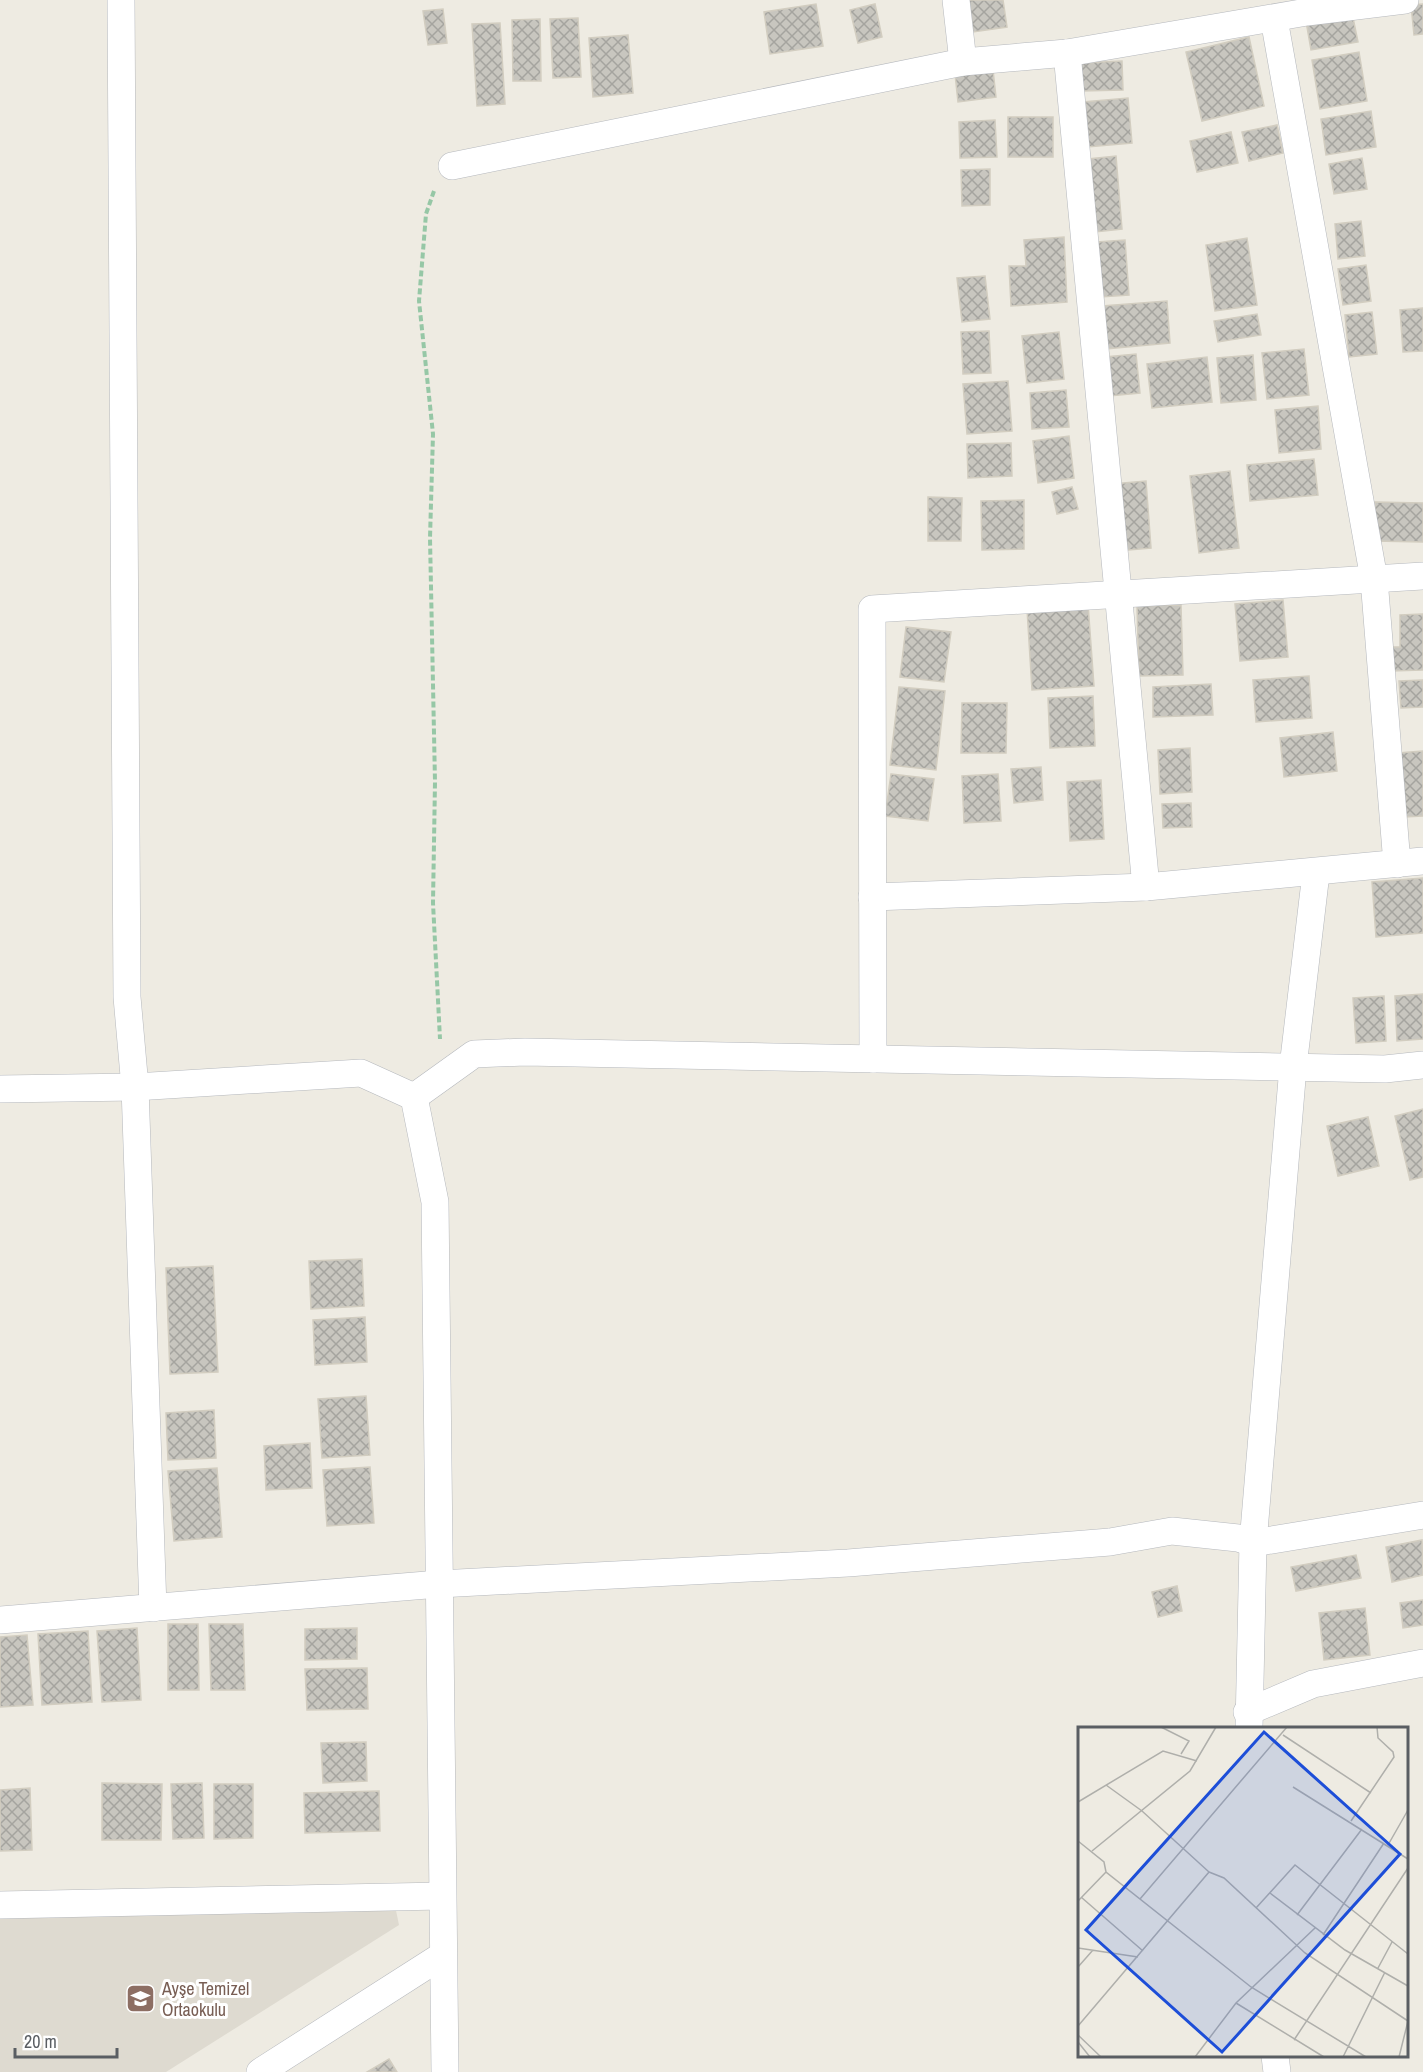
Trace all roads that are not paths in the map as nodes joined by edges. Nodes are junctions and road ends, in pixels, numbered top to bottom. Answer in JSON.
{"nodes":[{"id":1,"x":121,"y":0,"type":"edge"},
{"id":2,"x":956,"y":0,"type":"edge"},
{"id":3,"x":1405,"y":0,"type":"edge"},
{"id":4,"x":1306,"y":6,"type":"edge"},
{"id":5,"x":1274,"y":19,"type":"junction"},
{"id":6,"x":1067,"y":53,"type":"junction"},
{"id":7,"x":963,"y":62,"type":"junction"},
{"id":8,"x":452,"y":166,"type":"road end"},
{"id":9,"x":1423,"y":576,"type":"edge"},
{"id":10,"x":1374,"y":579,"type":"junction"},
{"id":11,"x":1119,"y":595,"type":"junction"},
{"id":12,"x":1410,"y":863,"type":"edge"},
{"id":13,"x":1316,"y":873,"type":"junction"},
{"id":14,"x":1146,"y":887,"type":"junction"},
{"id":15,"x":872,"y":897,"type":"junction"},
{"id":16,"x":873,"y":1059,"type":"junction"},
{"id":17,"x":1423,"y":1065,"type":"edge"},
{"id":18,"x":1293,"y":1067,"type":"junction"},
{"id":19,"x":135,"y":1087,"type":"junction"},
{"id":20,"x":0,"y":1089,"type":"edge"},
{"id":21,"x":414,"y":1097,"type":"junction"},
{"id":22,"x":1423,"y":1515,"type":"edge"},
{"id":23,"x":1253,"y":1543,"type":"junction"},
{"id":24,"x":439,"y":1584,"type":"junction"},
{"id":25,"x":153,"y":1608,"type":"junction"},
{"id":26,"x":0,"y":1620,"type":"edge"},
{"id":27,"x":1423,"y":1663,"type":"edge"},
{"id":28,"x":1248,"y":1720,"type":"edge"},
{"id":29,"x":442,"y":1896,"type":"junction"},
{"id":30,"x":0,"y":1905,"type":"edge"},
{"id":31,"x":443,"y":1955,"type":"junction"},
{"id":32,"x":1275,"y":2057,"type":"edge"},
{"id":33,"x":260,"y":2072,"type":"edge"},
{"id":34,"x":445,"y":2072,"type":"edge"},
{"id":35,"x":1277,"y":2072,"type":"edge"}],
"edges":[{"from":1,"to":19,"type":"street"},
{"from":2,"to":7,"type":"street"},
{"from":3,"to":4,"type":"street"},
{"from":4,"to":5,"type":"street"},
{"from":5,"to":6,"type":"street"},
{"from":5,"to":10,"type":"street"},
{"from":6,"to":7,"type":"street"},
{"from":6,"to":11,"type":"street"},
{"from":7,"to":8,"type":"street"},
{"from":9,"to":10,"type":"street"},
{"from":10,"to":11,"type":"street"},
{"from":10,"to":12,"type":"street"},
{"from":11,"to":14,"type":"street"},
{"from":11,"to":15,"type":"street"},
{"from":12,"to":13,"type":"street"},
{"from":13,"to":14,"type":"street"},
{"from":13,"to":18,"type":"street"},
{"from":14,"to":15,"type":"street"},
{"from":15,"to":16,"type":"street"},
{"from":16,"to":18,"type":"street"},
{"from":16,"to":21,"type":"street"},
{"from":17,"to":18,"type":"street"},
{"from":18,"to":23,"type":"street"},
{"from":19,"to":20,"type":"street"},
{"from":19,"to":21,"type":"street"},
{"from":19,"to":25,"type":"street"},
{"from":21,"to":24,"type":"street"},
{"from":22,"to":23,"type":"street"},
{"from":23,"to":24,"type":"street"},
{"from":23,"to":28,"type":"street"},
{"from":24,"to":25,"type":"street"},
{"from":24,"to":29,"type":"street"},
{"from":25,"to":26,"type":"street"},
{"from":27,"to":28,"type":"street"},
{"from":29,"to":30,"type":"street"},
{"from":29,"to":31,"type":"street"},
{"from":31,"to":33,"type":"street"},
{"from":31,"to":34,"type":"street"},
{"from":32,"to":35,"type":"street"}]}
